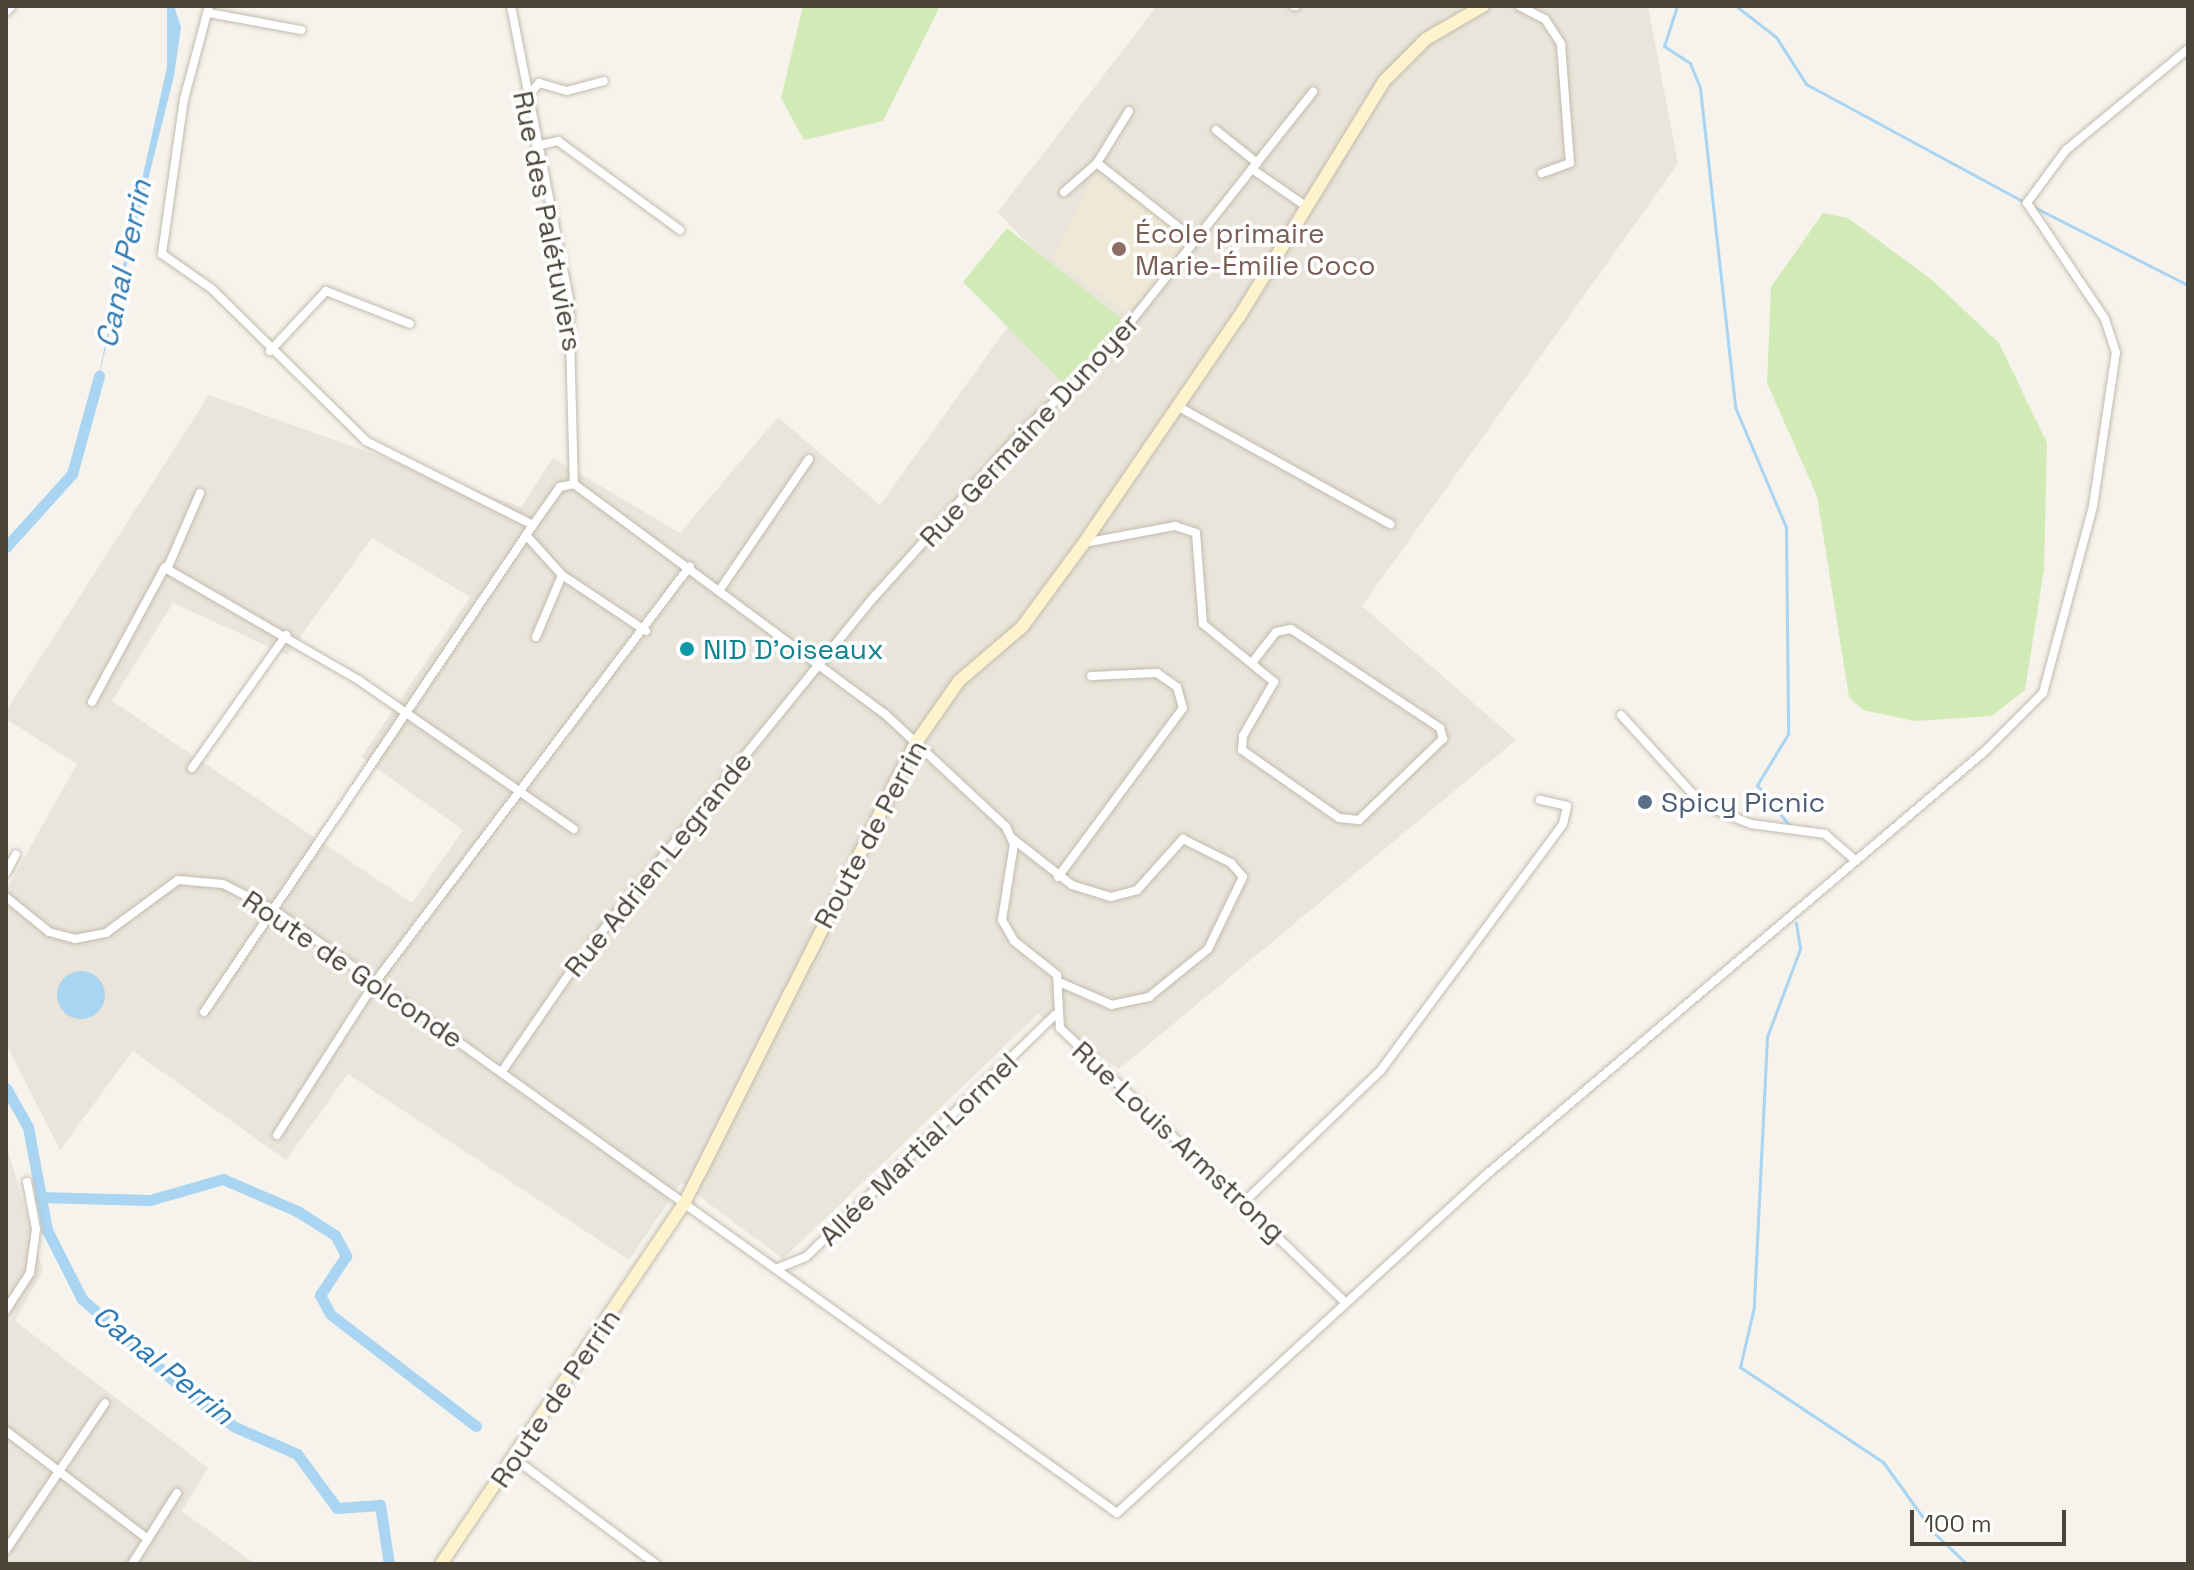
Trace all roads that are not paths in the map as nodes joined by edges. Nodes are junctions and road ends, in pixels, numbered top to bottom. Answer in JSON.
{"nodes":[{"id":1,"x":12,"y":6,"type":"edge"},
{"id":2,"x":511,"y":6,"type":"edge"},
{"id":3,"x":1483,"y":6,"type":"edge"},
{"id":4,"x":1519,"y":6,"type":"edge"},
{"id":5,"x":209,"y":10,"type":"edge"},
{"id":6,"x":6,"y":12,"type":"edge"},
{"id":7,"x":301,"y":30,"type":"dead end"},
{"id":8,"x":2188,"y":49,"type":"edge"},
{"id":9,"x":604,"y":81,"type":"dead end"},
{"id":10,"x":1313,"y":92,"type":"dead end"},
{"id":11,"x":524,"y":100,"type":"junction"},
{"id":12,"x":1129,"y":111,"type":"dead end"},
{"id":13,"x":1216,"y":130,"type":"dead end"},
{"id":14,"x":536,"y":146,"type":"junction"},
{"id":15,"x":1097,"y":163,"type":"junction"},
{"id":16,"x":1254,"y":166,"type":"junction"},
{"id":17,"x":1542,"y":173,"type":"dead end"},
{"id":18,"x":1064,"y":192,"type":"dead end"},
{"id":19,"x":1307,"y":207,"type":"junction"},
{"id":20,"x":680,"y":230,"type":"dead end"},
{"id":21,"x":1195,"y":240,"type":"junction"},
{"id":22,"x":410,"y":324,"type":"dead end"},
{"id":23,"x":270,"y":351,"type":"junction"},
{"id":24,"x":1177,"y":406,"type":"junction"},
{"id":25,"x":809,"y":459,"type":"dead end"},
{"id":26,"x":574,"y":484,"type":"junction"},
{"id":27,"x":200,"y":493,"type":"dead end"},
{"id":28,"x":1390,"y":524,"type":"dead end"},
{"id":29,"x":533,"y":525,"type":"junction"},
{"id":30,"x":526,"y":535,"type":"junction"},
{"id":31,"x":1084,"y":543,"type":"junction"},
{"id":32,"x":690,"y":566,"type":"junction"},
{"id":33,"x":165,"y":567,"type":"junction"},
{"id":34,"x":562,"y":575,"type":"junction"},
{"id":35,"x":721,"y":588,"type":"junction"},
{"id":36,"x":646,"y":631,"type":"junction"},
{"id":37,"x":286,"y":635,"type":"junction"},
{"id":38,"x":536,"y":637,"type":"dead end"},
{"id":39,"x":1252,"y":663,"type":"junction"},
{"id":40,"x":820,"y":664,"type":"junction"},
{"id":41,"x":1091,"y":676,"type":"dead end"},
{"id":42,"x":92,"y":702,"type":"dead end"},
{"id":43,"x":404,"y":711,"type":"junction"},
{"id":44,"x":1621,"y":715,"type":"dead end"},
{"id":45,"x":915,"y":744,"type":"junction"},
{"id":46,"x":192,"y":768,"type":"dead end"},
{"id":47,"x":517,"y":793,"type":"junction"},
{"id":48,"x":1540,"y":800,"type":"dead end"},
{"id":49,"x":574,"y":829,"type":"dead end"},
{"id":50,"x":1013,"y":839,"type":"junction"},
{"id":51,"x":16,"y":854,"type":"dead end"},
{"id":52,"x":1855,"y":860,"type":"junction"},
{"id":53,"x":6,"y":873,"type":"edge"},
{"id":54,"x":1058,"y":877,"type":"junction"},
{"id":55,"x":6,"y":897,"type":"edge"},
{"id":56,"x":274,"y":910,"type":"junction"},
{"id":57,"x":376,"y":981,"type":"junction"},
{"id":58,"x":1059,"y":982,"type":"junction"},
{"id":59,"x":204,"y":1012,"type":"dead end"},
{"id":60,"x":1055,"y":1015,"type":"junction"},
{"id":61,"x":503,"y":1070,"type":"junction"},
{"id":62,"x":277,"y":1135,"type":"dead end"},
{"id":63,"x":27,"y":1182,"type":"dead end"},
{"id":64,"x":1246,"y":1200,"type":"junction"},
{"id":65,"x":685,"y":1202,"type":"junction"},
{"id":66,"x":775,"y":1269,"type":"junction"},
{"id":67,"x":1344,"y":1301,"type":"junction"},
{"id":68,"x":6,"y":1310,"type":"edge"},
{"id":69,"x":105,"y":1403,"type":"dead end"},
{"id":70,"x":6,"y":1431,"type":"edge"},
{"id":71,"x":515,"y":1459,"type":"junction"},
{"id":72,"x":56,"y":1475,"type":"junction"},
{"id":73,"x":177,"y":1493,"type":"dead end"},
{"id":74,"x":148,"y":1539,"type":"junction"},
{"id":75,"x":6,"y":1550,"type":"edge"},
{"id":76,"x":132,"y":1564,"type":"edge"},
{"id":77,"x":441,"y":1564,"type":"edge"},
{"id":78,"x":656,"y":1564,"type":"edge"}],
"edges":[{"from":1,"to":6,"type":"street"},
{"from":2,"to":11,"type":"street","name":"Rue des Palétuviers"},
{"from":3,"to":19,"type":"main road","name":"Route de Perrin"},
{"from":4,"to":17,"type":"street"},
{"from":5,"to":7,"type":"street"},
{"from":5,"to":23,"type":"street"},
{"from":8,"to":52,"type":"street"},
{"from":9,"to":11,"type":"street"},
{"from":10,"to":16,"type":"street","name":"Rue Germaine Dunoyer"},
{"from":11,"to":14,"type":"street","name":"Rue des Palétuviers"},
{"from":12,"to":15,"type":"street"},
{"from":13,"to":16,"type":"street"},
{"from":14,"to":20,"type":"street"},
{"from":14,"to":26,"type":"street","name":"Rue des Palétuviers"},
{"from":15,"to":18,"type":"street"},
{"from":15,"to":21,"type":"street"},
{"from":16,"to":19,"type":"street"},
{"from":16,"to":21,"type":"street","name":"Rue Germaine Dunoyer"},
{"from":19,"to":24,"type":"main road","name":"Route de Perrin"},
{"from":21,"to":40,"type":"street","name":"Rue Germaine Dunoyer"},
{"from":22,"to":23,"type":"street"},
{"from":23,"to":29,"type":"street"},
{"from":24,"to":28,"type":"street"},
{"from":24,"to":31,"type":"main road","name":"Route de Perrin"},
{"from":25,"to":35,"type":"street"},
{"from":26,"to":29,"type":"street"},
{"from":26,"to":32,"type":"street"},
{"from":27,"to":33,"type":"street"},
{"from":29,"to":30,"type":"street"},
{"from":30,"to":34,"type":"street"},
{"from":30,"to":43,"type":"street"},
{"from":31,"to":39,"type":"street"},
{"from":31,"to":45,"type":"main road","name":"Route de Perrin"},
{"from":32,"to":35,"type":"street"},
{"from":32,"to":36,"type":"street"},
{"from":33,"to":37,"type":"street"},
{"from":33,"to":42,"type":"street"},
{"from":34,"to":36,"type":"street"},
{"from":34,"to":38,"type":"street"},
{"from":35,"to":40,"type":"street"},
{"from":36,"to":47,"type":"street"},
{"from":37,"to":43,"type":"street"},
{"from":37,"to":46,"type":"street"},
{"from":39,"to":39,"type":"street"},
{"from":40,"to":45,"type":"street"},
{"from":40,"to":61,"type":"street","name":"Rue Adrien Legrande"},
{"from":41,"to":54,"type":"street"},
{"from":43,"to":47,"type":"street"},
{"from":43,"to":56,"type":"street"},
{"from":44,"to":52,"type":"street"},
{"from":45,"to":50,"type":"street"},
{"from":45,"to":65,"type":"main road","name":"Route de Perrin"},
{"from":47,"to":49,"type":"street"},
{"from":47,"to":57,"type":"street"},
{"from":48,"to":64,"type":"street"},
{"from":50,"to":54,"type":"street"},
{"from":50,"to":58,"type":"street"},
{"from":51,"to":53,"type":"street"},
{"from":52,"to":67,"type":"street"},
{"from":54,"to":58,"type":"street"},
{"from":55,"to":56,"type":"street","name":"Route de Golconde"},
{"from":56,"to":57,"type":"street","name":"Route de Golconde"},
{"from":56,"to":59,"type":"street"},
{"from":57,"to":61,"type":"street","name":"Route de Golconde"},
{"from":57,"to":62,"type":"street"},
{"from":58,"to":60,"type":"street","name":"Rue Louis Armstrong"},
{"from":60,"to":64,"type":"street","name":"Rue Louis Armstrong"},
{"from":60,"to":66,"type":"street","name":"Allée Martial Lormel"},
{"from":61,"to":65,"type":"street","name":"Route de Golconde"},
{"from":63,"to":68,"type":"street"},
{"from":64,"to":67,"type":"street","name":"Rue Louis Armstrong"},
{"from":65,"to":66,"type":"street","name":"Route de Golconde"},
{"from":65,"to":71,"type":"main road","name":"Route de Perrin"},
{"from":66,"to":67,"type":"street","name":"Route de Golconde"},
{"from":69,"to":72,"type":"street"},
{"from":70,"to":72,"type":"street"},
{"from":71,"to":77,"type":"main road","name":"Route de Perrin"},
{"from":71,"to":78,"type":"street"},
{"from":72,"to":74,"type":"street"},
{"from":72,"to":75,"type":"street"},
{"from":73,"to":74,"type":"street"},
{"from":74,"to":76,"type":"street"}]}
